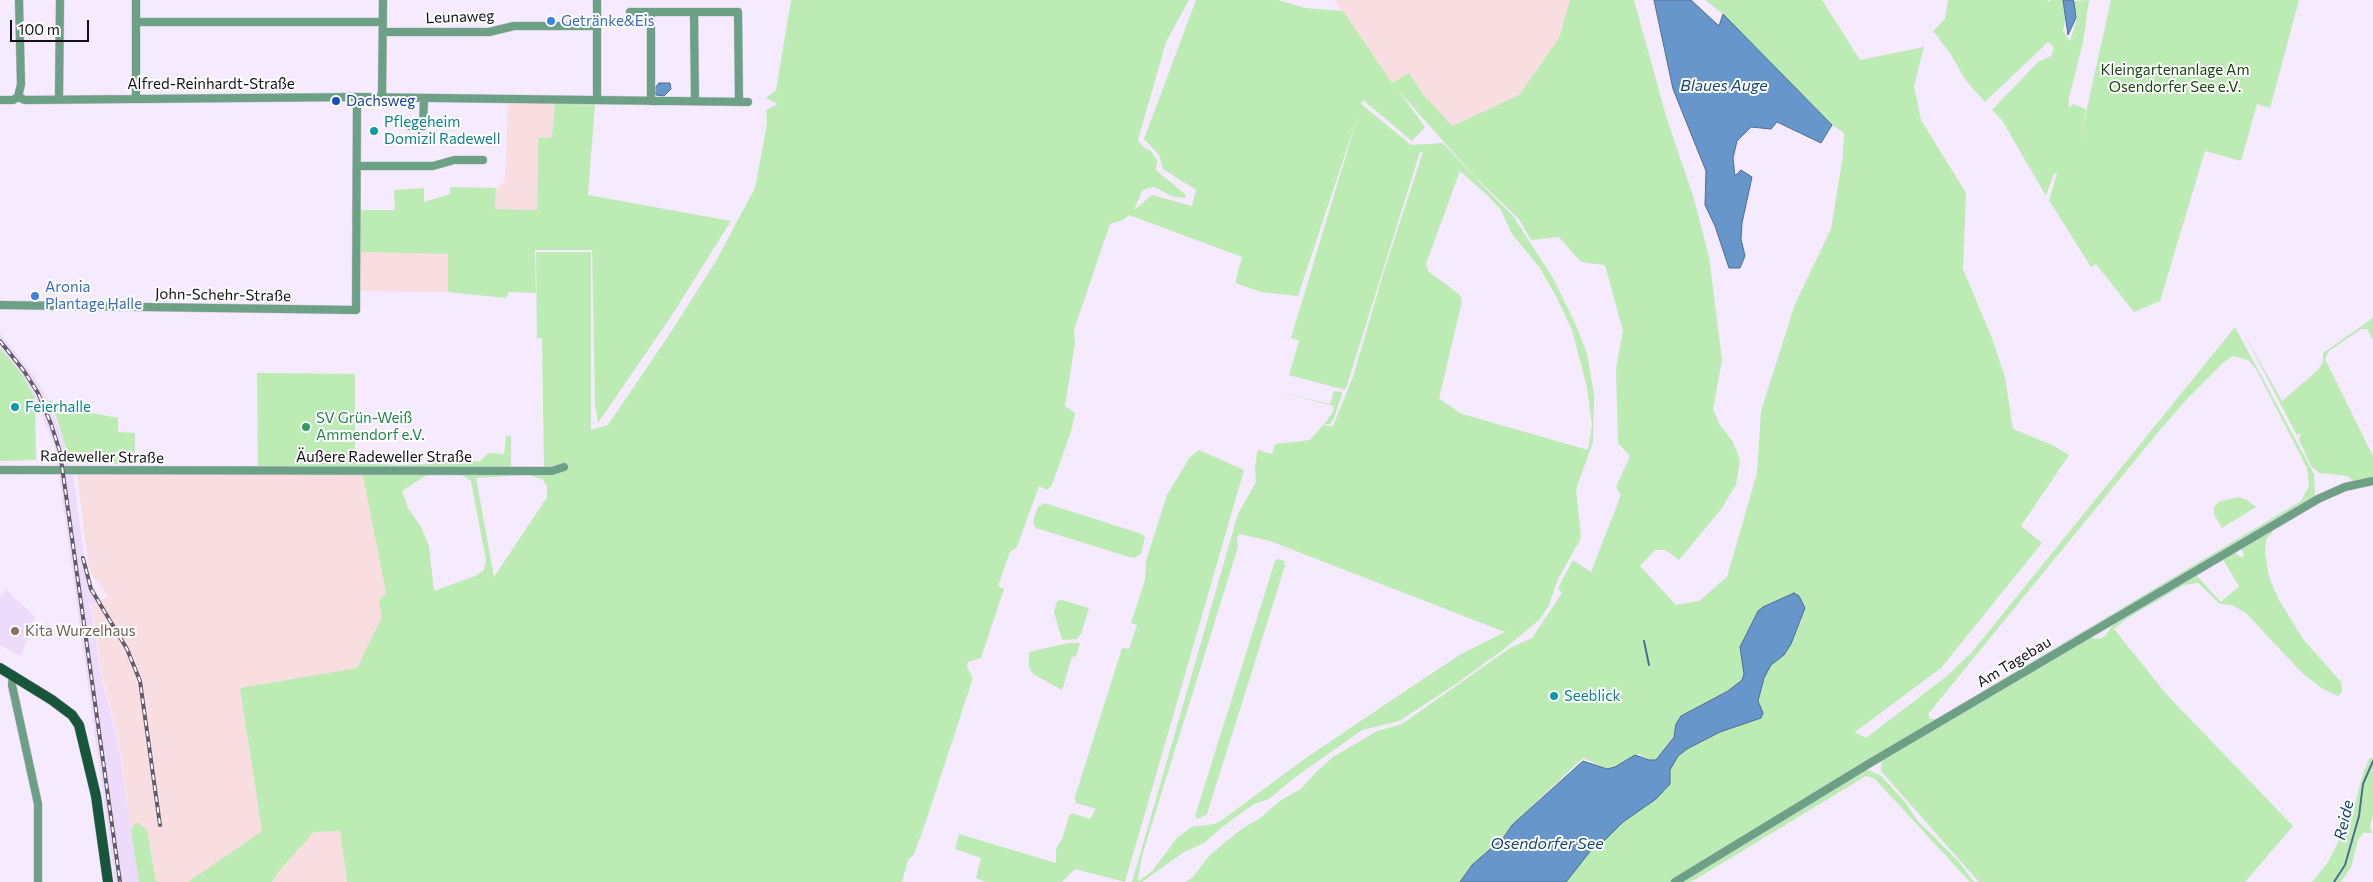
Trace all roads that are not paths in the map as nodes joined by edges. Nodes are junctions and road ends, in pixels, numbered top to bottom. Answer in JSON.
{"nodes":[{"id":1,"x":19,"y":0,"type":"edge"},
{"id":2,"x":60,"y":0,"type":"edge"},
{"id":3,"x":136,"y":0,"type":"edge"},
{"id":4,"x":383,"y":0,"type":"edge"},
{"id":5,"x":597,"y":0,"type":"edge"},
{"id":6,"x":630,"y":12,"type":"dead end"},
{"id":7,"x":651,"y":13,"type":"junction"},
{"id":8,"x":694,"y":13,"type":"junction"},
{"id":9,"x":136,"y":22,"type":"junction"},
{"id":10,"x":383,"y":22,"type":"junction"},
{"id":11,"x":597,"y":26,"type":"junction"},
{"id":12,"x":383,"y":32,"type":"junction"},
{"id":13,"x":18,"y":97,"type":"junction"},
{"id":14,"x":357,"y":97,"type":"junction"},
{"id":15,"x":382,"y":97,"type":"junction"},
{"id":16,"x":136,"y":98,"type":"junction"},
{"id":17,"x":424,"y":98,"type":"junction"},
{"id":18,"x":59,"y":99,"type":"junction"},
{"id":19,"x":0,"y":100,"type":"edge"},
{"id":20,"x":597,"y":100,"type":"junction"},
{"id":21,"x":651,"y":101,"type":"junction"},
{"id":22,"x":695,"y":101,"type":"junction"},
{"id":23,"x":739,"y":101,"type":"junction"},
{"id":24,"x":748,"y":102,"type":"dead end"},
{"id":25,"x":410,"y":126,"type":"dead end"},
{"id":26,"x":482,"y":160,"type":"dead end"},
{"id":27,"x":357,"y":166,"type":"junction"},
{"id":28,"x":0,"y":305,"type":"edge"},
{"id":29,"x":564,"y":467,"type":"dead end"},
{"id":30,"x":0,"y":470,"type":"edge"},
{"id":31,"x":203,"y":471,"type":"joint"},
{"id":32,"x":2373,"y":481,"type":"edge"},
{"id":33,"x":0,"y":668,"type":"edge"},
{"id":34,"x":14,"y":675,"type":"junction"},
{"id":35,"x":38,"y":882,"type":"edge"},
{"id":36,"x":108,"y":882,"type":"edge"},
{"id":37,"x":1675,"y":882,"type":"edge"}],
"edges":[{"from":1,"to":13,"type":"street"},
{"from":2,"to":18,"type":"street"},
{"from":3,"to":9,"type":"street"},
{"from":4,"to":10,"type":"street"},
{"from":5,"to":11,"type":"street"},
{"from":6,"to":7,"type":"street"},
{"from":7,"to":8,"type":"street"},
{"from":7,"to":21,"type":"street"},
{"from":8,"to":22,"type":"street"},
{"from":8,"to":23,"type":"street"},
{"from":9,"to":10,"type":"street"},
{"from":9,"to":16,"type":"street"},
{"from":10,"to":12,"type":"street"},
{"from":11,"to":12,"type":"street","name":"Leunaweg"},
{"from":11,"to":20,"type":"street"},
{"from":12,"to":15,"type":"street"},
{"from":13,"to":18,"type":"street","name":"Alfred-Reinhardt-Straße"},
{"from":13,"to":19,"type":"street","name":"Alfred-Reinhardt-Straße"},
{"from":14,"to":15,"type":"street","name":"Alfred-Reinhardt-Straße"},
{"from":14,"to":16,"type":"street","name":"Alfred-Reinhardt-Straße"},
{"from":14,"to":27,"type":"street"},
{"from":15,"to":17,"type":"street","name":"Alfred-Reinhardt-Straße"},
{"from":16,"to":18,"type":"street","name":"Alfred-Reinhardt-Straße"},
{"from":17,"to":20,"type":"street","name":"Alfred-Reinhardt-Straße"},
{"from":17,"to":25,"type":"street"},
{"from":20,"to":21,"type":"street","name":"Alfred-Reinhardt-Straße"},
{"from":21,"to":22,"type":"street","name":"Alfred-Reinhardt-Straße"},
{"from":22,"to":23,"type":"street","name":"Alfred-Reinhardt-Straße"},
{"from":23,"to":24,"type":"street","name":"Alfred-Reinhardt-Straße"},
{"from":26,"to":27,"type":"street"},
{"from":27,"to":28,"type":"street","name":"John-Schehr-Straße"},
{"from":29,"to":31,"type":"street","name":"Äußere Radeweller Straße"},
{"from":30,"to":31,"type":"street","name":"Radeweller Straße"},
{"from":32,"to":37,"type":"street","name":"Am Tagebau"},
{"from":33,"to":34,"type":"main road"},
{"from":34,"to":35,"type":"street"},
{"from":34,"to":36,"type":"main road"}]}
